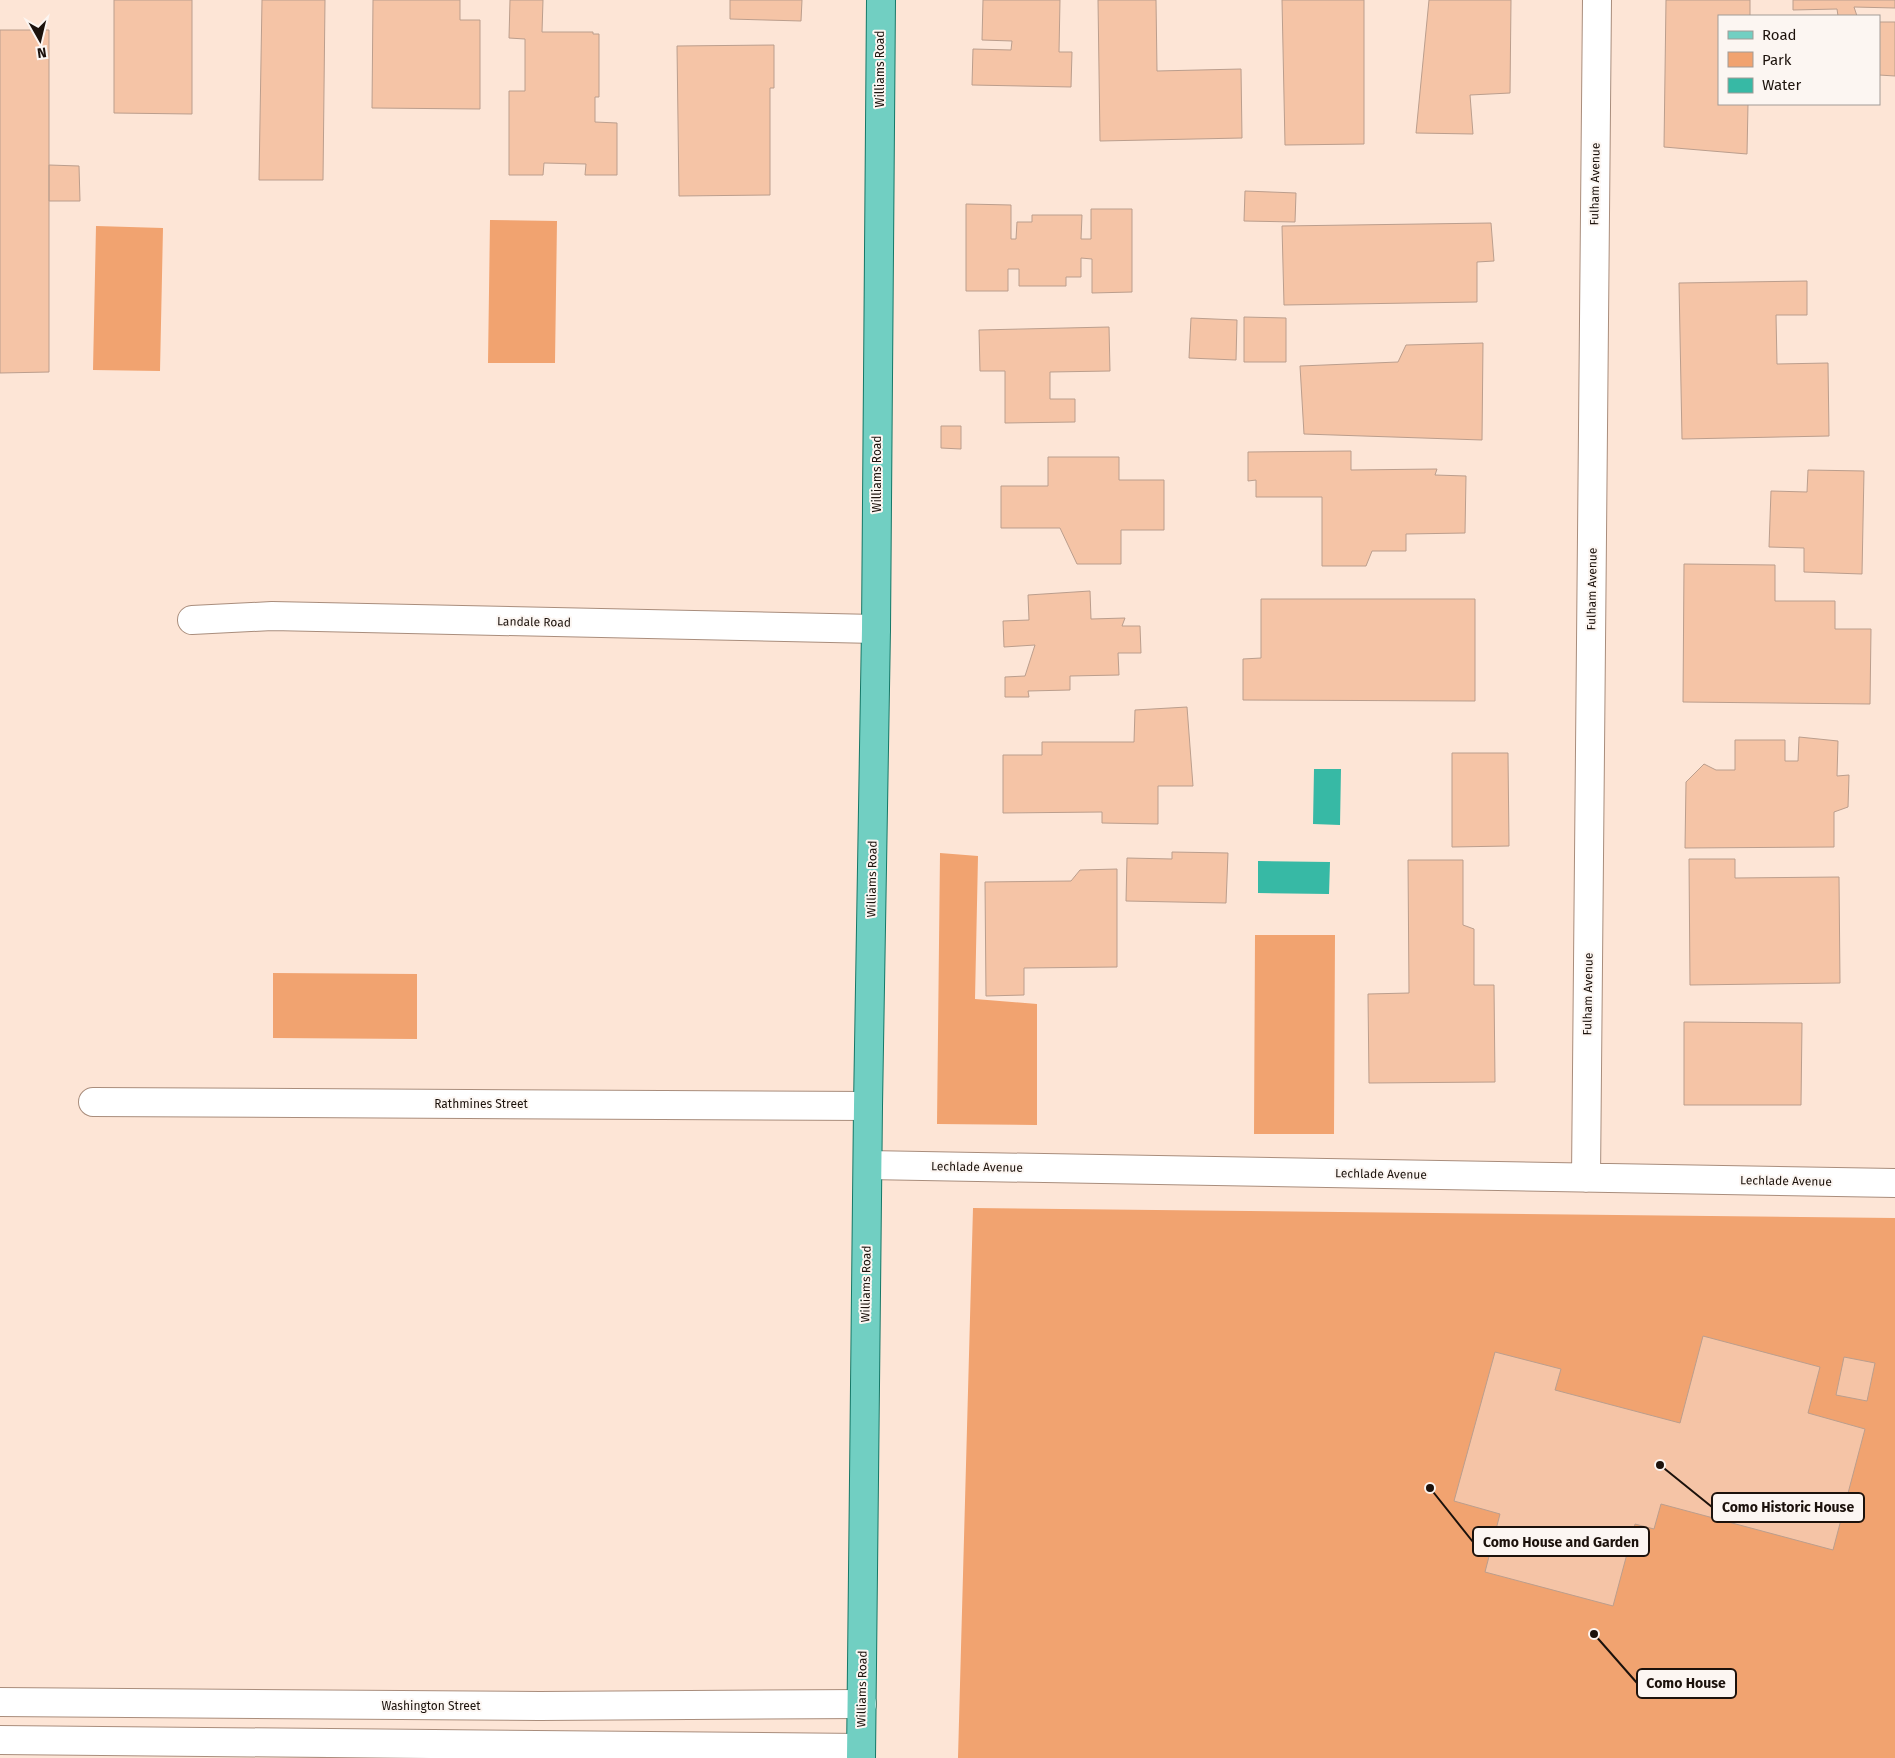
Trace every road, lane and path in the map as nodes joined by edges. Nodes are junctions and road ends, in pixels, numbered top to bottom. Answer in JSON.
{"nodes":[{"id":1,"x":881,"y":0,"type":"edge"},
{"id":2,"x":1597,"y":0,"type":"edge"},
{"id":3,"x":192,"y":620,"type":"dead end"},
{"id":4,"x":876,"y":629,"type":"junction"},
{"id":5,"x":93,"y":1102,"type":"dead end"},
{"id":6,"x":868,"y":1106,"type":"junction"},
{"id":7,"x":868,"y":1165,"type":"junction"},
{"id":8,"x":1586,"y":1178,"type":"junction"},
{"id":9,"x":1895,"y":1183,"type":"edge"},
{"id":10,"x":0,"y":1702,"type":"edge"},
{"id":11,"x":862,"y":1704,"type":"junction"},
{"id":12,"x":0,"y":1740,"type":"edge"},
{"id":13,"x":861,"y":1753,"type":"edge"}],
"edges":[{"from":1,"to":4,"type":"main road","name":"Williams Road"},
{"from":2,"to":8,"type":"street","name":"Fulham Avenue"},
{"from":3,"to":4,"type":"street","name":"Landale Road"},
{"from":4,"to":6,"type":"main road","name":"Williams Road"},
{"from":5,"to":6,"type":"street","name":"Rathmines Street"},
{"from":6,"to":7,"type":"main road","name":"Williams Road"},
{"from":7,"to":8,"type":"street","name":"Lechlade Avenue"},
{"from":7,"to":11,"type":"main road","name":"Williams Road"},
{"from":8,"to":9,"type":"street","name":"Lechlade Avenue"},
{"from":10,"to":11,"type":"street","name":"Washington Street"},
{"from":11,"to":13,"type":"main road","name":"Williams Road"},
{"from":12,"to":13,"type":"street"}]}
